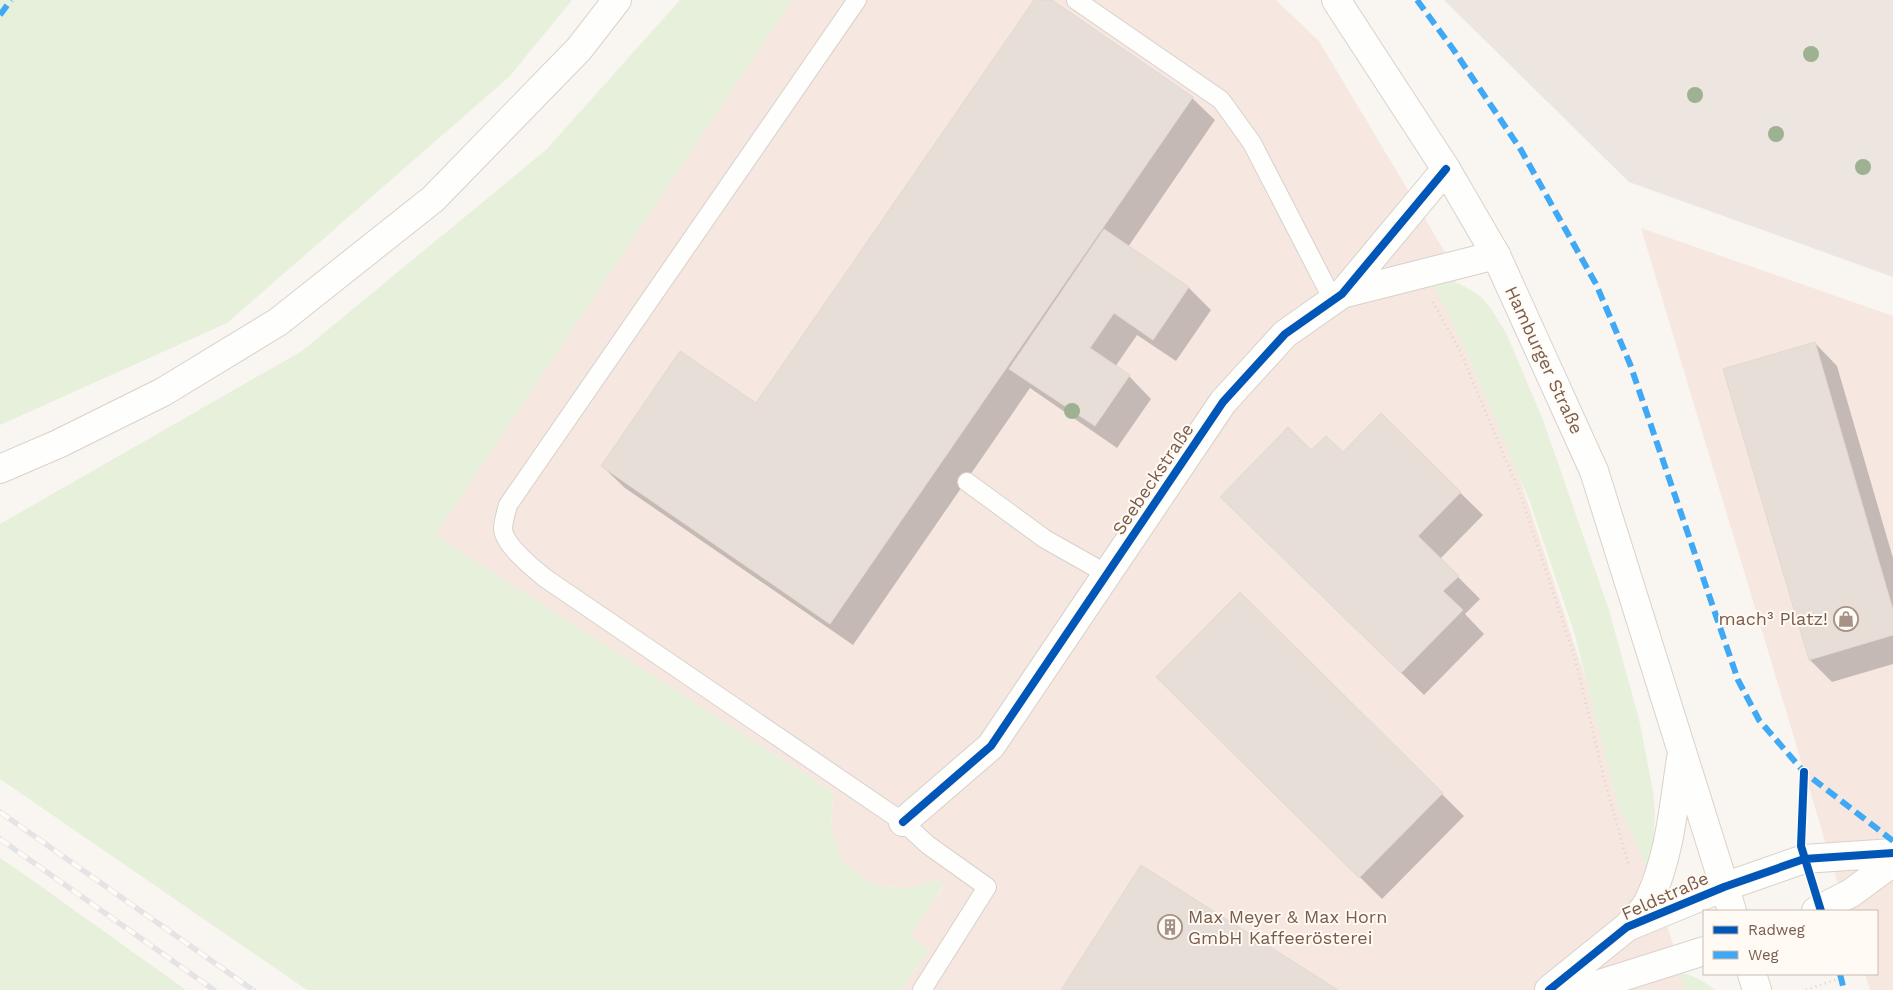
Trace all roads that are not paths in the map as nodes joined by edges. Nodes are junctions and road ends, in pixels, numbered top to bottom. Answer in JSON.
{"nodes":[{"id":1,"x":617,"y":0,"type":"edge"},
{"id":2,"x":857,"y":0,"type":"edge"},
{"id":3,"x":1076,"y":0,"type":"edge"},
{"id":4,"x":1336,"y":0,"type":"edge"},
{"id":5,"x":1446,"y":169,"type":"junction"},
{"id":6,"x":1496,"y":255,"type":"junction"},
{"id":7,"x":1338,"y":297,"type":"junction"},
{"id":8,"x":0,"y":469,"type":"edge"},
{"id":9,"x":968,"y":482,"type":"dead end"},
{"id":10,"x":1107,"y":574,"type":"junction"},
{"id":11,"x":1682,"y":752,"type":"junction"},
{"id":12,"x":903,"y":822,"type":"junction"},
{"id":13,"x":1893,"y":853,"type":"edge"},
{"id":14,"x":1893,"y":862,"type":"edge"},
{"id":15,"x":1728,"y":899,"type":"edge"},
{"id":16,"x":1818,"y":910,"type":"edge"},
{"id":17,"x":1628,"y":927,"type":"junction"},
{"id":18,"x":1703,"y":951,"type":"edge"},
{"id":19,"x":1752,"y":975,"type":"edge"},
{"id":20,"x":922,"y":990,"type":"edge"},
{"id":21,"x":1549,"y":990,"type":"edge"},
{"id":22,"x":1571,"y":990,"type":"edge"},
{"id":23,"x":1757,"y":990,"type":"edge"}],
"edges":[{"from":1,"to":8,"type":"main road"},
{"from":2,"to":12,"type":"lane"},
{"from":3,"to":7,"type":"lane"},
{"from":4,"to":5,"type":"main road","name":"Hamburger Straße"},
{"from":5,"to":6,"type":"main road","name":"Hamburger Straße"},
{"from":5,"to":7,"type":"main road","name":"Seebeckstraße"},
{"from":6,"to":7,"type":"main road","name":"Seebeckstraße"},
{"from":6,"to":11,"type":"main road","name":"Hamburger Straße"},
{"from":7,"to":10,"type":"main road","name":"Seebeckstraße"},
{"from":9,"to":10,"type":"lane"},
{"from":10,"to":12,"type":"main road","name":"Seebeckstraße"},
{"from":11,"to":15,"type":"main road","name":"Hamburger Straße"},
{"from":11,"to":17,"type":"main road","name":"Hamburger Straße"},
{"from":12,"to":20,"type":"lane"},
{"from":13,"to":15,"type":"main road","name":"Feldstraße"},
{"from":14,"to":16,"type":"main road"},
{"from":15,"to":17,"type":"main road","name":"Feldstraße"},
{"from":17,"to":21,"type":"main road","name":"Feldstraße"},
{"from":18,"to":22,"type":"main road"},
{"from":19,"to":23,"type":"main road"}]}
